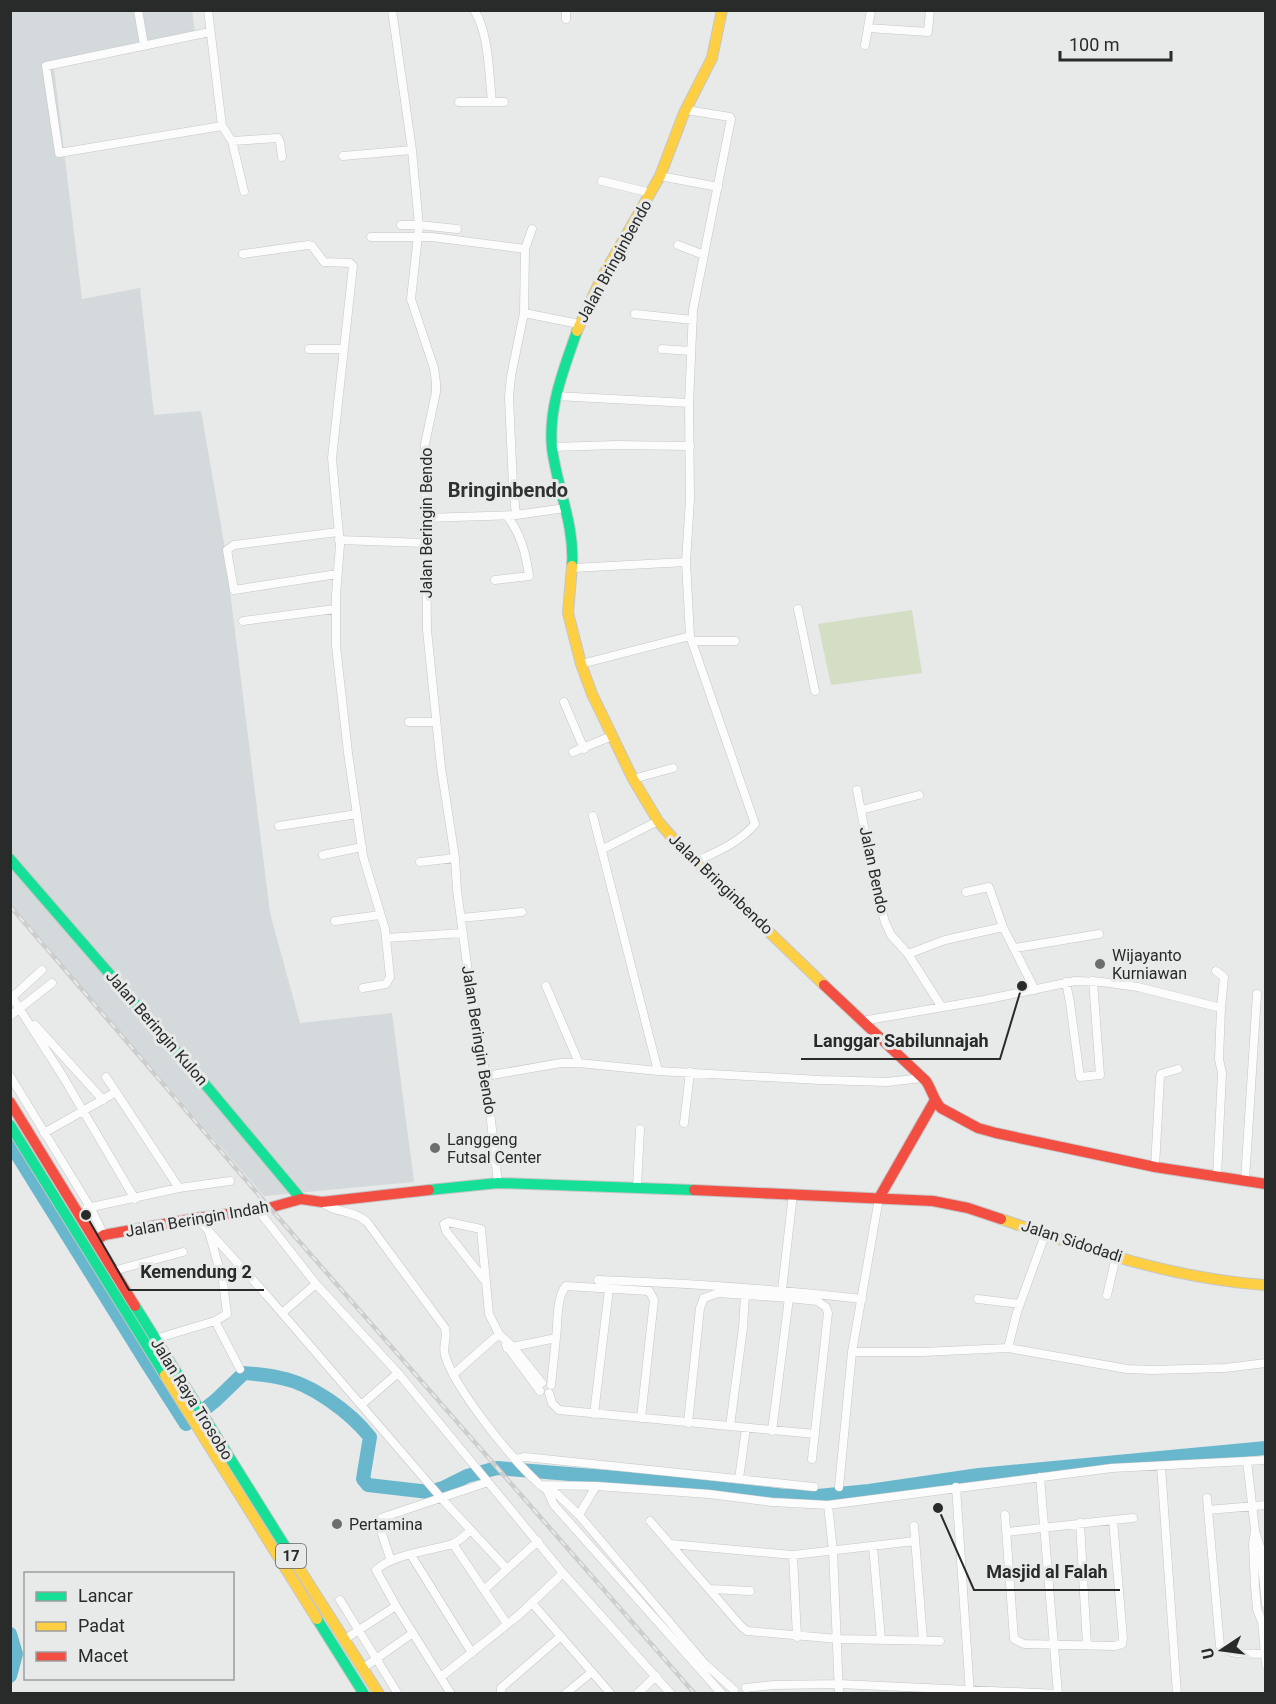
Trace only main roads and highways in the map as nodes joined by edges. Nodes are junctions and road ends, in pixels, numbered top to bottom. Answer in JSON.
{"nodes":[{"id":1,"x":722,"y":10,"type":"edge"},
{"id":2,"x":10,"y":859,"type":"edge"},
{"id":3,"x":934,"y":1095,"type":"junction"},
{"id":4,"x":10,"y":1102,"type":"edge"},
{"id":5,"x":11,"y":1126,"type":"edge"},
{"id":6,"x":1266,"y":1184,"type":"edge"},
{"id":7,"x":879,"y":1198,"type":"junction"},
{"id":8,"x":301,"y":1199,"type":"junction"},
{"id":9,"x":100,"y":1238,"type":"junction"},
{"id":10,"x":1266,"y":1285,"type":"edge"},
{"id":11,"x":197,"y":1417,"type":"junction"},
{"id":12,"x":364,"y":1694,"type":"edge"},
{"id":13,"x":379,"y":1694,"type":"edge"}],
"edges":[{"from":1,"to":3,"type":"main road","name":"Jalan Bringinbendo"},
{"from":2,"to":8,"type":"main road","name":"Jalan Beringin Kulon"},
{"from":3,"to":6,"type":"main road"},
{"from":3,"to":7,"type":"main road"},
{"from":4,"to":9,"type":"main road","name":"Jalan Raya Trosobo","number":"17"},
{"from":5,"to":11,"type":"main road","name":"Jalan Raya Trosobo","number":"17"},
{"from":7,"to":8,"type":"main road","name":"Jalan Sidodadi"},
{"from":7,"to":10,"type":"main road","name":"Jalan Sidodadi"},
{"from":8,"to":9,"type":"main road","name":"Jalan Beringin Indah"},
{"from":9,"to":11,"type":"main road","name":"Jalan Raya Trosobo","number":"17"},
{"from":11,"to":12,"type":"main road","name":"Jalan Raya Trosobo","number":"17"},
{"from":11,"to":13,"type":"main road","name":"Jalan Raya Trosobo","number":"17"}]}
